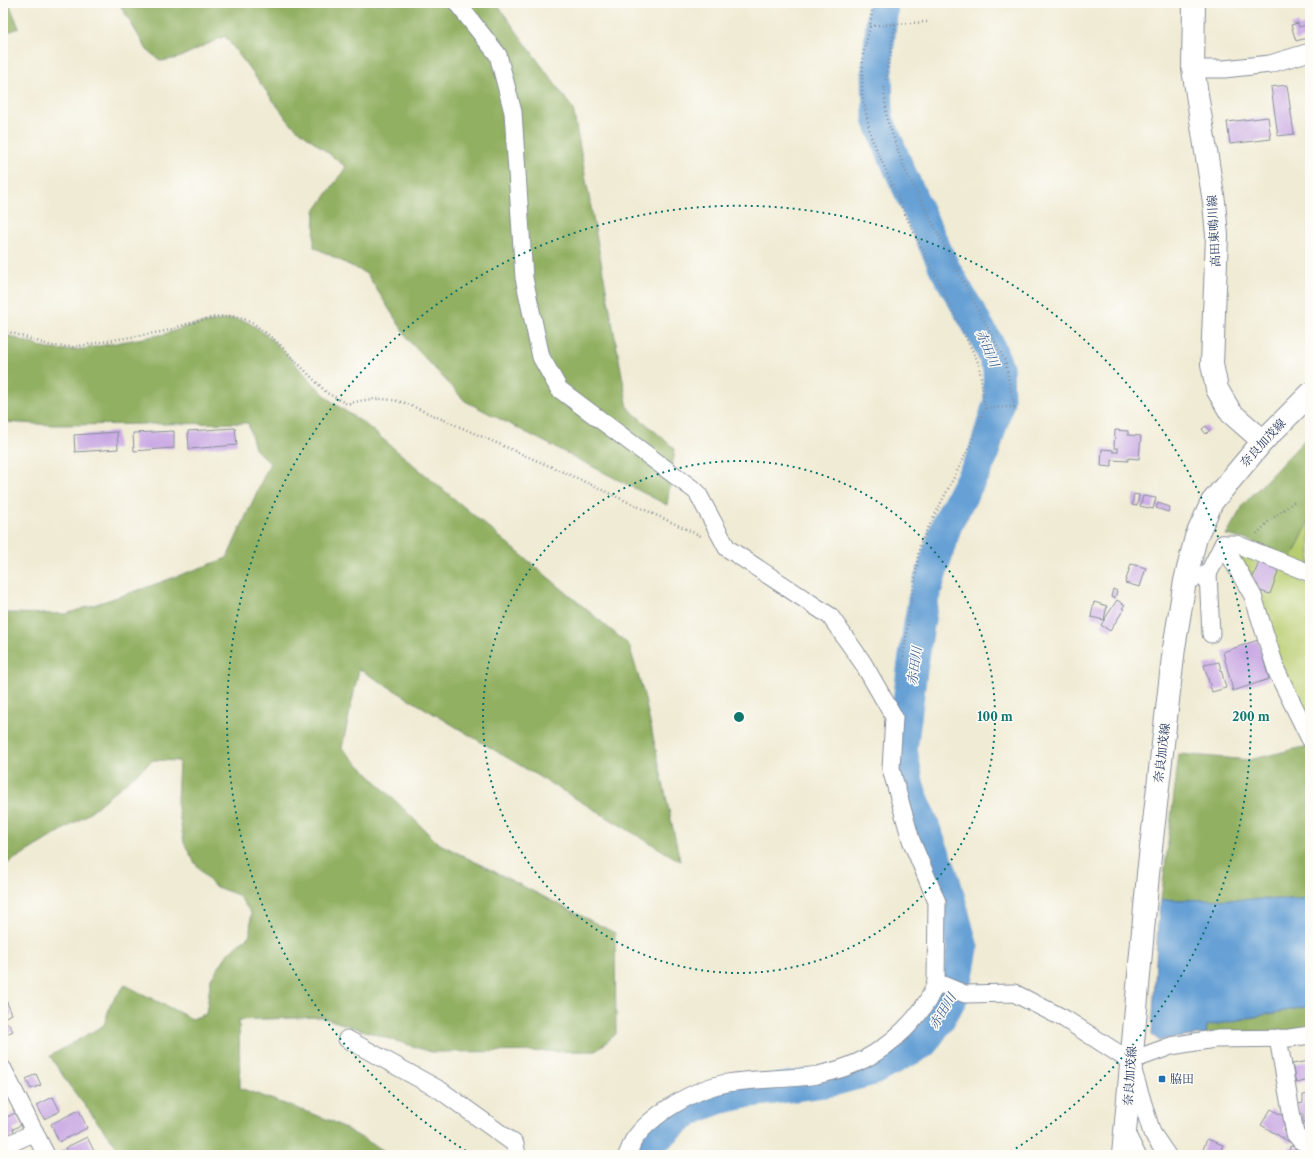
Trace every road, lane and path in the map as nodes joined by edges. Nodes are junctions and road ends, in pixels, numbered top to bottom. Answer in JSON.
{"nodes":[{"id":1,"x":457,"y":3,"type":"edge"},
{"id":2,"x":873,"y":3,"type":"edge"},
{"id":3,"x":1194,"y":3,"type":"edge"},
{"id":4,"x":927,"y":22,"type":"dead end"},
{"id":5,"x":894,"y":24,"type":"junction"},
{"id":6,"x":871,"y":26,"type":"junction"},
{"id":7,"x":1310,"y":52,"type":"edge"},
{"id":8,"x":1193,"y":69,"type":"junction"},
{"id":9,"x":3,"y":330,"type":"edge"},
{"id":10,"x":1310,"y":394,"type":"edge"},
{"id":11,"x":985,"y":408,"type":"junction"},
{"id":12,"x":1263,"y":441,"type":"junction"},
{"id":13,"x":1294,"y":502,"type":"dead end"},
{"id":14,"x":1223,"y":544,"type":"junction"},
{"id":15,"x":1244,"y":547,"type":"junction"},
{"id":16,"x":727,"y":548,"type":"junction"},
{"id":17,"x":1310,"y":573,"type":"edge"},
{"id":18,"x":1208,"y":574,"type":"junction"},
{"id":19,"x":1185,"y":581,"type":"junction"},
{"id":20,"x":1211,"y":634,"type":"dead end"},
{"id":21,"x":894,"y":717,"type":"junction"},
{"id":22,"x":1310,"y":739,"type":"edge"},
{"id":23,"x":936,"y":982,"type":"junction"},
{"id":24,"x":1310,"y":1035,"type":"edge"},
{"id":25,"x":1278,"y":1038,"type":"junction"},
{"id":26,"x":347,"y":1039,"type":"dead end"},
{"id":27,"x":1130,"y":1061,"type":"junction"},
{"id":28,"x":3,"y":1069,"type":"edge"},
{"id":29,"x":1125,"y":1131,"type":"junction"},
{"id":30,"x":35,"y":1132,"type":"junction"},
{"id":31,"x":1310,"y":1144,"type":"edge"},
{"id":32,"x":3,"y":1147,"type":"edge"},
{"id":33,"x":46,"y":1155,"type":"edge"},
{"id":34,"x":517,"y":1155,"type":"edge"},
{"id":35,"x":627,"y":1155,"type":"edge"},
{"id":36,"x":1123,"y":1155,"type":"edge"},
{"id":37,"x":1137,"y":1155,"type":"edge"},
{"id":38,"x":1167,"y":1155,"type":"edge"}],
"edges":[{"from":1,"to":16,"type":"street"},
{"from":2,"to":6,"type":"path"},
{"from":3,"to":8,"type":"main road","name":"高田東鳴川線"},
{"from":4,"to":5,"type":"path"},
{"from":5,"to":6,"type":"path"},
{"from":5,"to":11,"type":"path"},
{"from":6,"to":11,"type":"path"},
{"from":7,"to":8,"type":"street"},
{"from":8,"to":12,"type":"main road","name":"高田東鳴川線"},
{"from":9,"to":16,"type":"path"},
{"from":10,"to":12,"type":"main road","name":"奈良加茂線"},
{"from":11,"to":21,"type":"path"},
{"from":12,"to":19,"type":"main road","name":"奈良加茂線"},
{"from":13,"to":15,"type":"path"},
{"from":14,"to":15,"type":"street"},
{"from":14,"to":18,"type":"street"},
{"from":14,"to":22,"type":"street"},
{"from":15,"to":17,"type":"street"},
{"from":16,"to":21,"type":"street"},
{"from":18,"to":19,"type":"street"},
{"from":18,"to":20,"type":"street"},
{"from":19,"to":27,"type":"main road","name":"奈良加茂線"},
{"from":21,"to":23,"type":"street"},
{"from":23,"to":27,"type":"street"},
{"from":23,"to":35,"type":"street"},
{"from":24,"to":25,"type":"street"},
{"from":25,"to":27,"type":"street"},
{"from":25,"to":31,"type":"street"},
{"from":26,"to":34,"type":"street"},
{"from":27,"to":29,"type":"main road","name":"奈良加茂線"},
{"from":27,"to":38,"type":"street"},
{"from":28,"to":30,"type":"street"},
{"from":29,"to":36,"type":"main road","name":"奈良加茂線"},
{"from":29,"to":37,"type":"street"},
{"from":30,"to":32,"type":"street"},
{"from":30,"to":33,"type":"street"}]}
